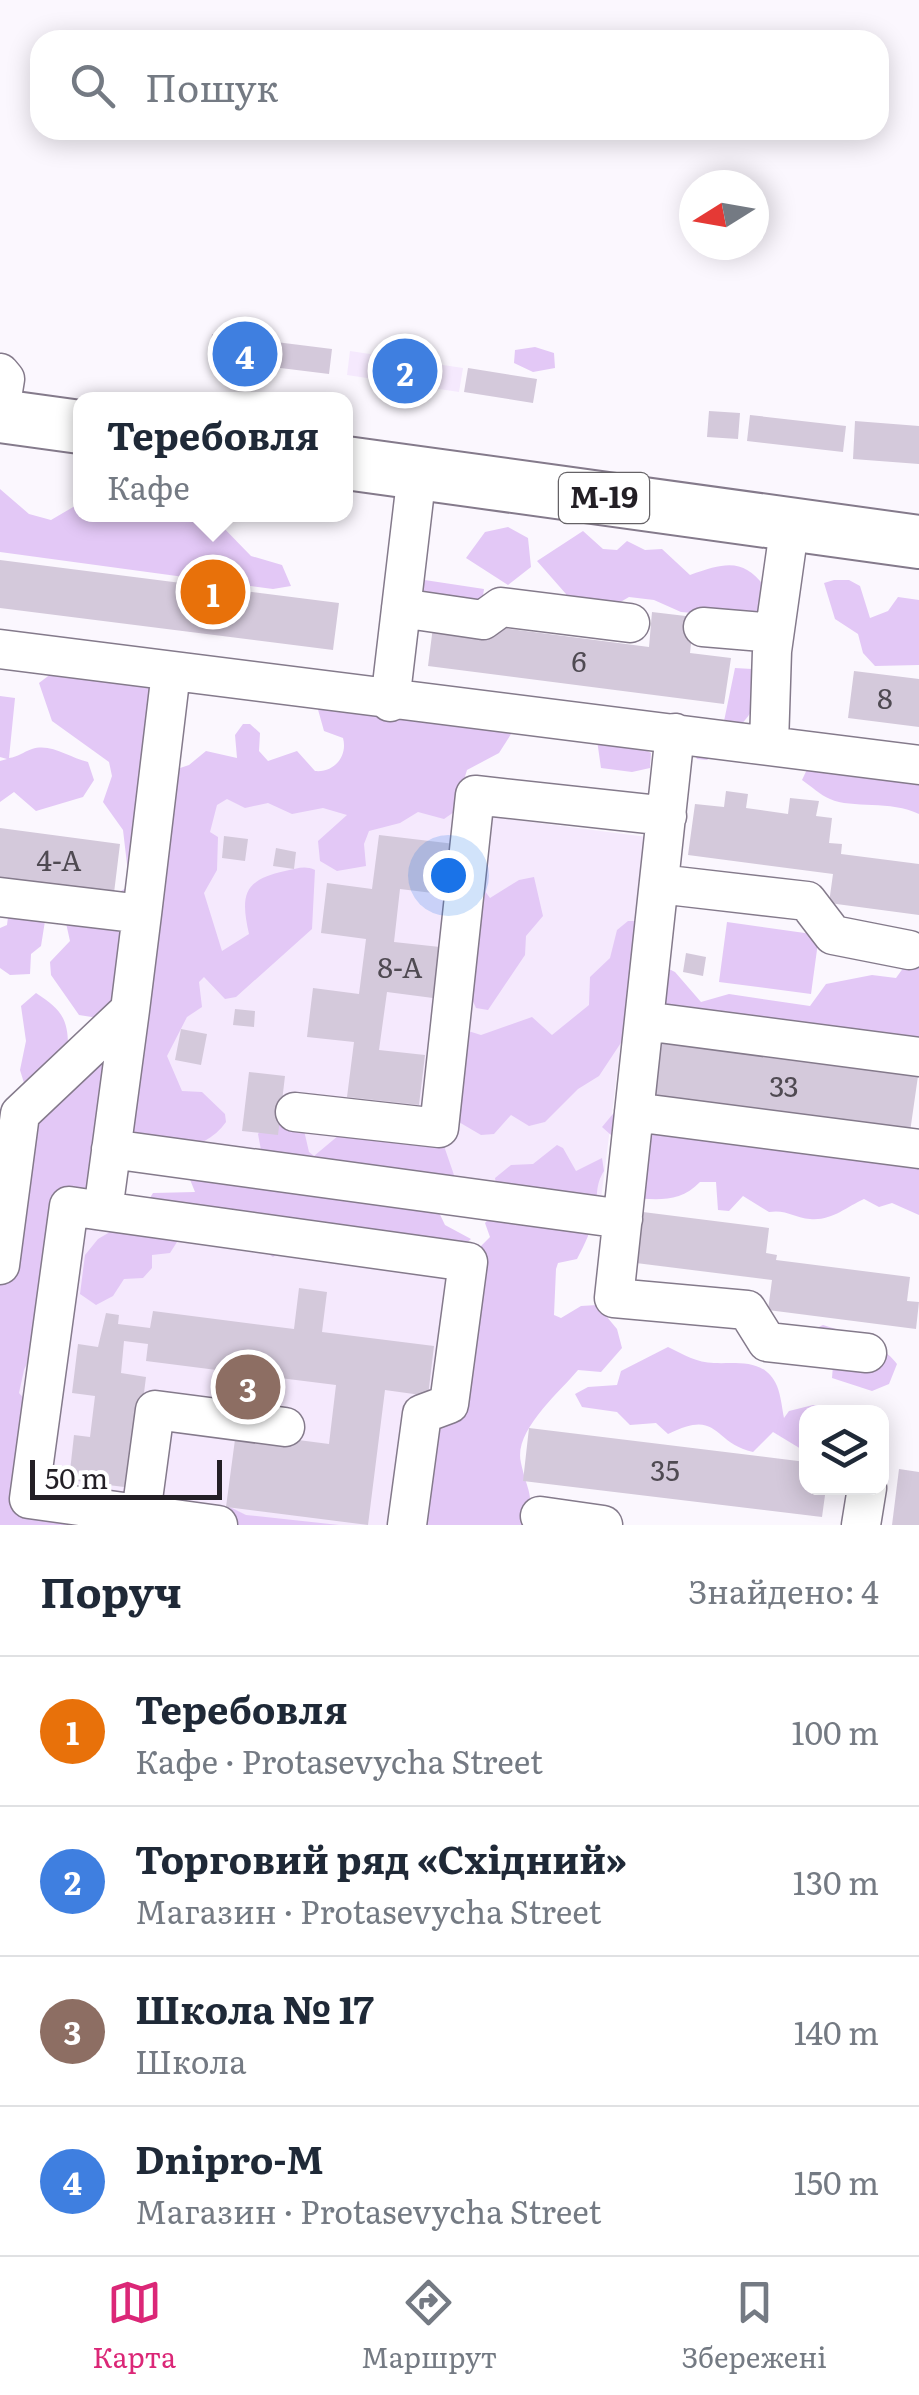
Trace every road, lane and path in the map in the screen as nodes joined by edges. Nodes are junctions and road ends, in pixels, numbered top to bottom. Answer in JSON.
{"nodes":[{"id":1,"x":0,"y":374,"type":"edge"},
{"id":2,"x":0,"y":413,"type":"edge"},
{"id":3,"x":73,"y":426,"type":"edge"},
{"id":4,"x":353,"y":464,"type":"edge"},
{"id":5,"x":417,"y":473,"type":"junction"},
{"id":6,"x":790,"y":523,"type":"junction"},
{"id":7,"x":919,"y":542,"type":"edge"},
{"id":8,"x":401,"y":608,"type":"junction"},
{"id":9,"x":630,"y":623,"type":"dead end"},
{"id":10,"x":703,"y":627,"type":"dead end"},
{"id":11,"x":774,"y":633,"type":"junction"},
{"id":12,"x":0,"y":650,"type":"edge"},
{"id":13,"x":171,"y":672,"type":"junction"},
{"id":14,"x":390,"y":702,"type":"junction"},
{"id":15,"x":676,"y":733,"type":"junction"},
{"id":16,"x":770,"y":744,"type":"junction"},
{"id":17,"x":919,"y":766,"type":"edge"},
{"id":18,"x":666,"y":816,"type":"junction"},
{"id":19,"x":659,"y":884,"type":"junction"},
{"id":20,"x":0,"y":897,"type":"edge"},
{"id":21,"x":142,"y":914,"type":"junction"},
{"id":22,"x":908,"y":950,"type":"dead end"},
{"id":23,"x":130,"y":1010,"type":"junction"},
{"id":24,"x":644,"y":1022,"type":"junction"},
{"id":25,"x":919,"y":1057,"type":"edge"},
{"id":26,"x":295,"y":1112,"type":"dead end"},
{"id":27,"x":634,"y":1112,"type":"junction"},
{"id":28,"x":919,"y":1149,"type":"edge"},
{"id":29,"x":111,"y":1150,"type":"junction"},
{"id":30,"x":103,"y":1211,"type":"junction"},
{"id":31,"x":622,"y":1220,"type":"junction"},
{"id":32,"x":0,"y":1264,"type":"edge"},
{"id":33,"x":866,"y":1353,"type":"dead end"},
{"id":34,"x":285,"y":1426,"type":"dead end"},
{"id":35,"x":865,"y":1495,"type":"edge"},
{"id":36,"x":142,"y":1514,"type":"junction"},
{"id":37,"x":540,"y":1516,"type":"dead end"},
{"id":38,"x":218,"y":1525,"type":"edge"},
{"id":39,"x":407,"y":1525,"type":"edge"},
{"id":40,"x":603,"y":1525,"type":"edge"},
{"id":41,"x":861,"y":1525,"type":"edge"}],
"edges":[{"from":1,"to":2,"type":"lane"},
{"from":2,"to":3,"type":"highway"},
{"from":4,"to":5,"type":"highway","number":"М-19"},
{"from":5,"to":6,"type":"highway","number":"М-19"},
{"from":5,"to":8,"type":"lane"},
{"from":6,"to":7,"type":"highway","number":"М-19"},
{"from":6,"to":11,"type":"lane"},
{"from":8,"to":9,"type":"lane"},
{"from":8,"to":14,"type":"lane"},
{"from":10,"to":11,"type":"lane"},
{"from":11,"to":16,"type":"lane"},
{"from":12,"to":13,"type":"lane"},
{"from":13,"to":14,"type":"lane"},
{"from":13,"to":21,"type":"lane"},
{"from":14,"to":15,"type":"lane"},
{"from":15,"to":16,"type":"lane"},
{"from":15,"to":18,"type":"lane"},
{"from":16,"to":17,"type":"lane"},
{"from":18,"to":19,"type":"lane"},
{"from":18,"to":26,"type":"lane"},
{"from":19,"to":22,"type":"lane"},
{"from":19,"to":24,"type":"lane"},
{"from":20,"to":21,"type":"lane"},
{"from":21,"to":23,"type":"lane"},
{"from":23,"to":29,"type":"lane"},
{"from":23,"to":32,"type":"lane"},
{"from":24,"to":25,"type":"lane"},
{"from":24,"to":27,"type":"lane"},
{"from":27,"to":28,"type":"lane"},
{"from":27,"to":31,"type":"lane"},
{"from":29,"to":30,"type":"lane"},
{"from":29,"to":31,"type":"lane"},
{"from":30,"to":36,"type":"lane"},
{"from":30,"to":39,"type":"lane"},
{"from":31,"to":33,"type":"lane"},
{"from":34,"to":36,"type":"lane"},
{"from":35,"to":41,"type":"lane"},
{"from":36,"to":38,"type":"lane"},
{"from":37,"to":40,"type":"lane"}]}
